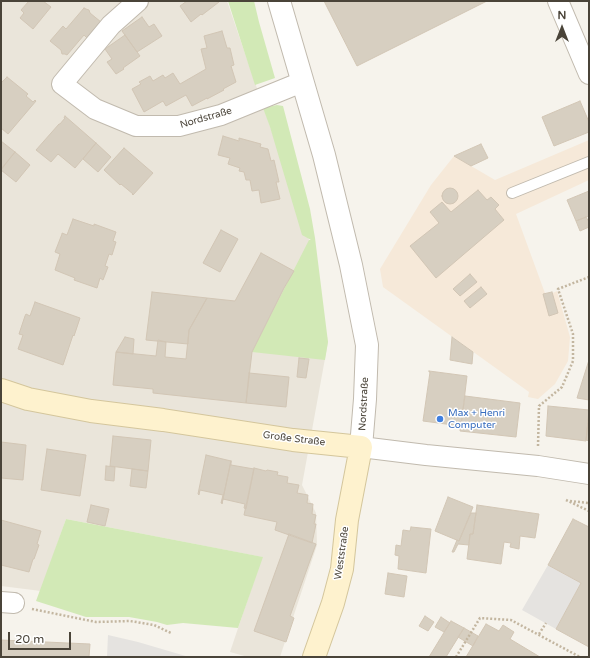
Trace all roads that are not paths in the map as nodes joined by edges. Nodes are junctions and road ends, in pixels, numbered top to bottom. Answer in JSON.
{"nodes":[{"id":1,"x":138,"y":1,"type":"edge"},
{"id":2,"x":278,"y":1,"type":"edge"},
{"id":3,"x":558,"y":1,"type":"edge"},
{"id":4,"x":589,"y":74,"type":"edge"},
{"id":5,"x":302,"y":82,"type":"junction"},
{"id":6,"x":589,"y":162,"type":"edge"},
{"id":7,"x":512,"y":193,"type":"dead end"},
{"id":8,"x":1,"y":390,"type":"edge"},
{"id":9,"x":361,"y":446,"type":"junction"},
{"id":10,"x":589,"y":474,"type":"edge"},
{"id":11,"x":314,"y":657,"type":"edge"}],
"edges":[{"from":1,"to":5,"type":"street","name":"Nordstraße"},
{"from":2,"to":5,"type":"street","name":"Nordstraße"},
{"from":3,"to":4,"type":"street"},
{"from":5,"to":9,"type":"street","name":"Nordstraße"},
{"from":6,"to":7,"type":"lane"},
{"from":8,"to":9,"type":"main road","name":"Große Straße"},
{"from":9,"to":10,"type":"street","name":"Große Straße"},
{"from":9,"to":11,"type":"main road","name":"Weststraße"}]}
